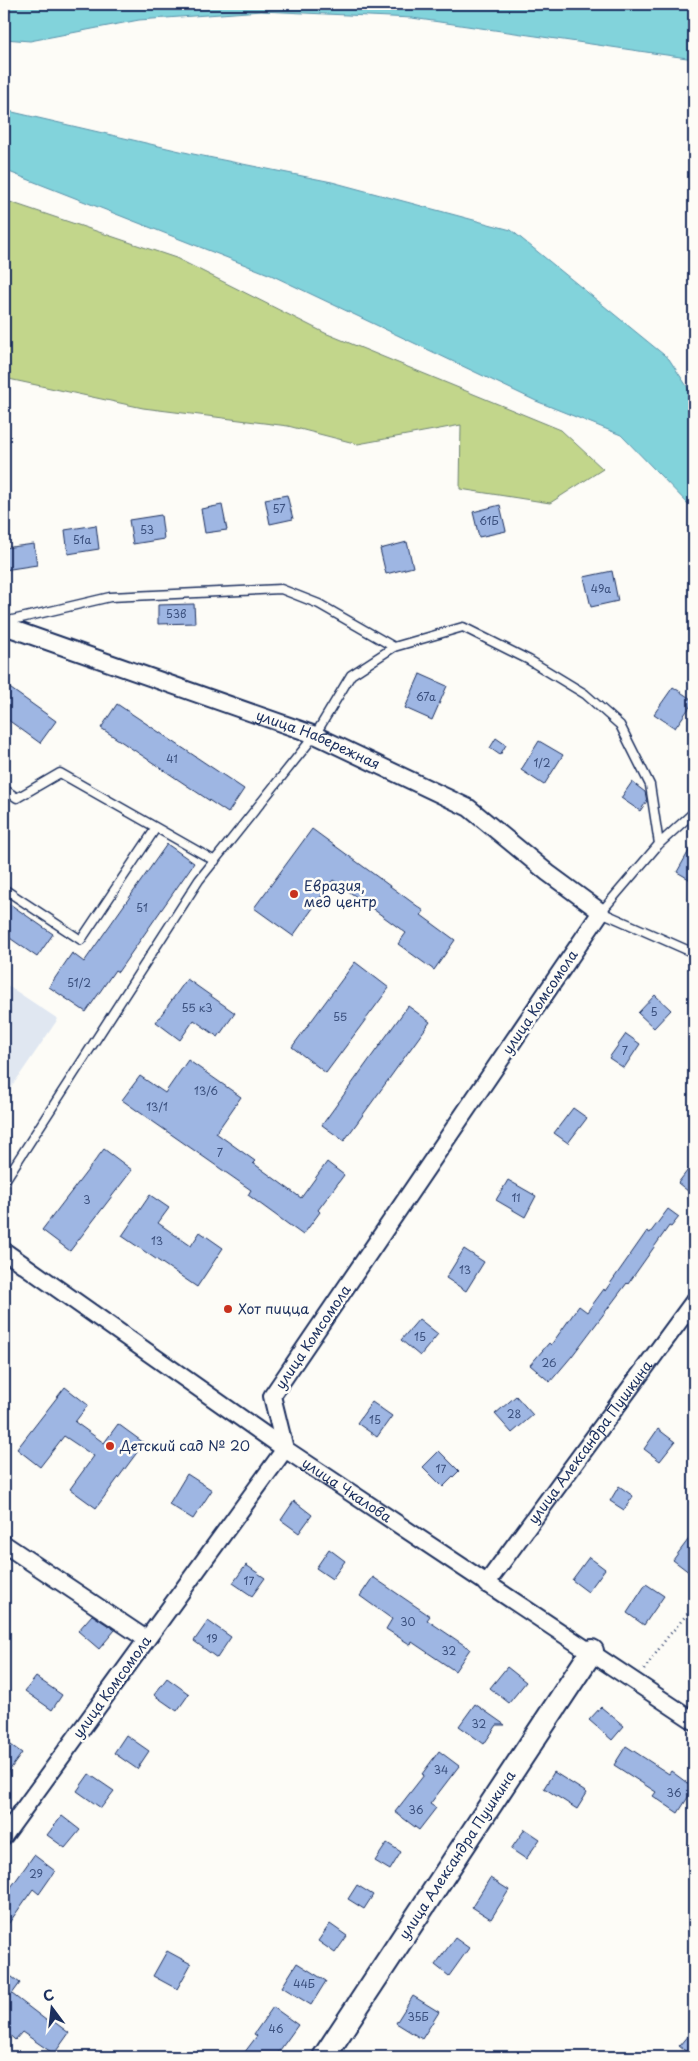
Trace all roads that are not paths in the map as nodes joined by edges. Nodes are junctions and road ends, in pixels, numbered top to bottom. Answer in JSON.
{"nodes":[{"id":1,"x":4,"y":624,"type":"edge"},
{"id":2,"x":394,"y":647,"type":"junction"},
{"id":3,"x":315,"y":735,"type":"junction"},
{"id":4,"x":4,"y":789,"type":"edge"},
{"id":5,"x":694,"y":812,"type":"edge"},
{"id":6,"x":156,"y":828,"type":"junction"},
{"id":7,"x":659,"y":844,"type":"junction"},
{"id":8,"x":214,"y":861,"type":"junction"},
{"id":9,"x":4,"y":889,"type":"edge"},
{"id":10,"x":601,"y":912,"type":"junction"},
{"id":11,"x":694,"y":953,"type":"edge"},
{"id":12,"x":4,"y":1182,"type":"edge"},
{"id":13,"x":4,"y":1251,"type":"edge"},
{"id":14,"x":694,"y":1301,"type":"edge"},
{"id":15,"x":285,"y":1449,"type":"junction"},
{"id":16,"x":4,"y":1544,"type":"edge"},
{"id":17,"x":486,"y":1584,"type":"junction"},
{"id":18,"x":146,"y":1639,"type":"junction"},
{"id":19,"x":592,"y":1652,"type":"junction"},
{"id":20,"x":694,"y":1720,"type":"edge"},
{"id":21,"x":4,"y":1836,"type":"edge"},
{"id":22,"x":324,"y":2057,"type":"edge"}],
"edges":[{"from":1,"to":2,"type":"lane"},
{"from":1,"to":3,"type":"street","name":"улица Набережная"},
{"from":2,"to":3,"type":"lane"},
{"from":2,"to":7,"type":"lane"},
{"from":3,"to":8,"type":"lane"},
{"from":3,"to":10,"type":"street","name":"улица Набережная"},
{"from":4,"to":6,"type":"lane"},
{"from":5,"to":7,"type":"lane"},
{"from":6,"to":8,"type":"lane"},
{"from":6,"to":9,"type":"lane"},
{"from":7,"to":10,"type":"lane"},
{"from":8,"to":12,"type":"lane"},
{"from":10,"to":11,"type":"lane"},
{"from":10,"to":15,"type":"street","name":"улица Комсомола"},
{"from":13,"to":15,"type":"street","name":"улица Чкалова"},
{"from":14,"to":17,"type":"street","name":"улица Александра Пушкина"},
{"from":15,"to":17,"type":"street","name":"улица Чкалова"},
{"from":15,"to":18,"type":"street","name":"улица Комсомола"},
{"from":16,"to":18,"type":"street"},
{"from":17,"to":19,"type":"street","name":"улица Чкалова"},
{"from":18,"to":21,"type":"street","name":"улица Комсомола"},
{"from":19,"to":20,"type":"street","name":"улица Чкалова"},
{"from":19,"to":22,"type":"street","name":"улица Александра Пушкина"}]}
